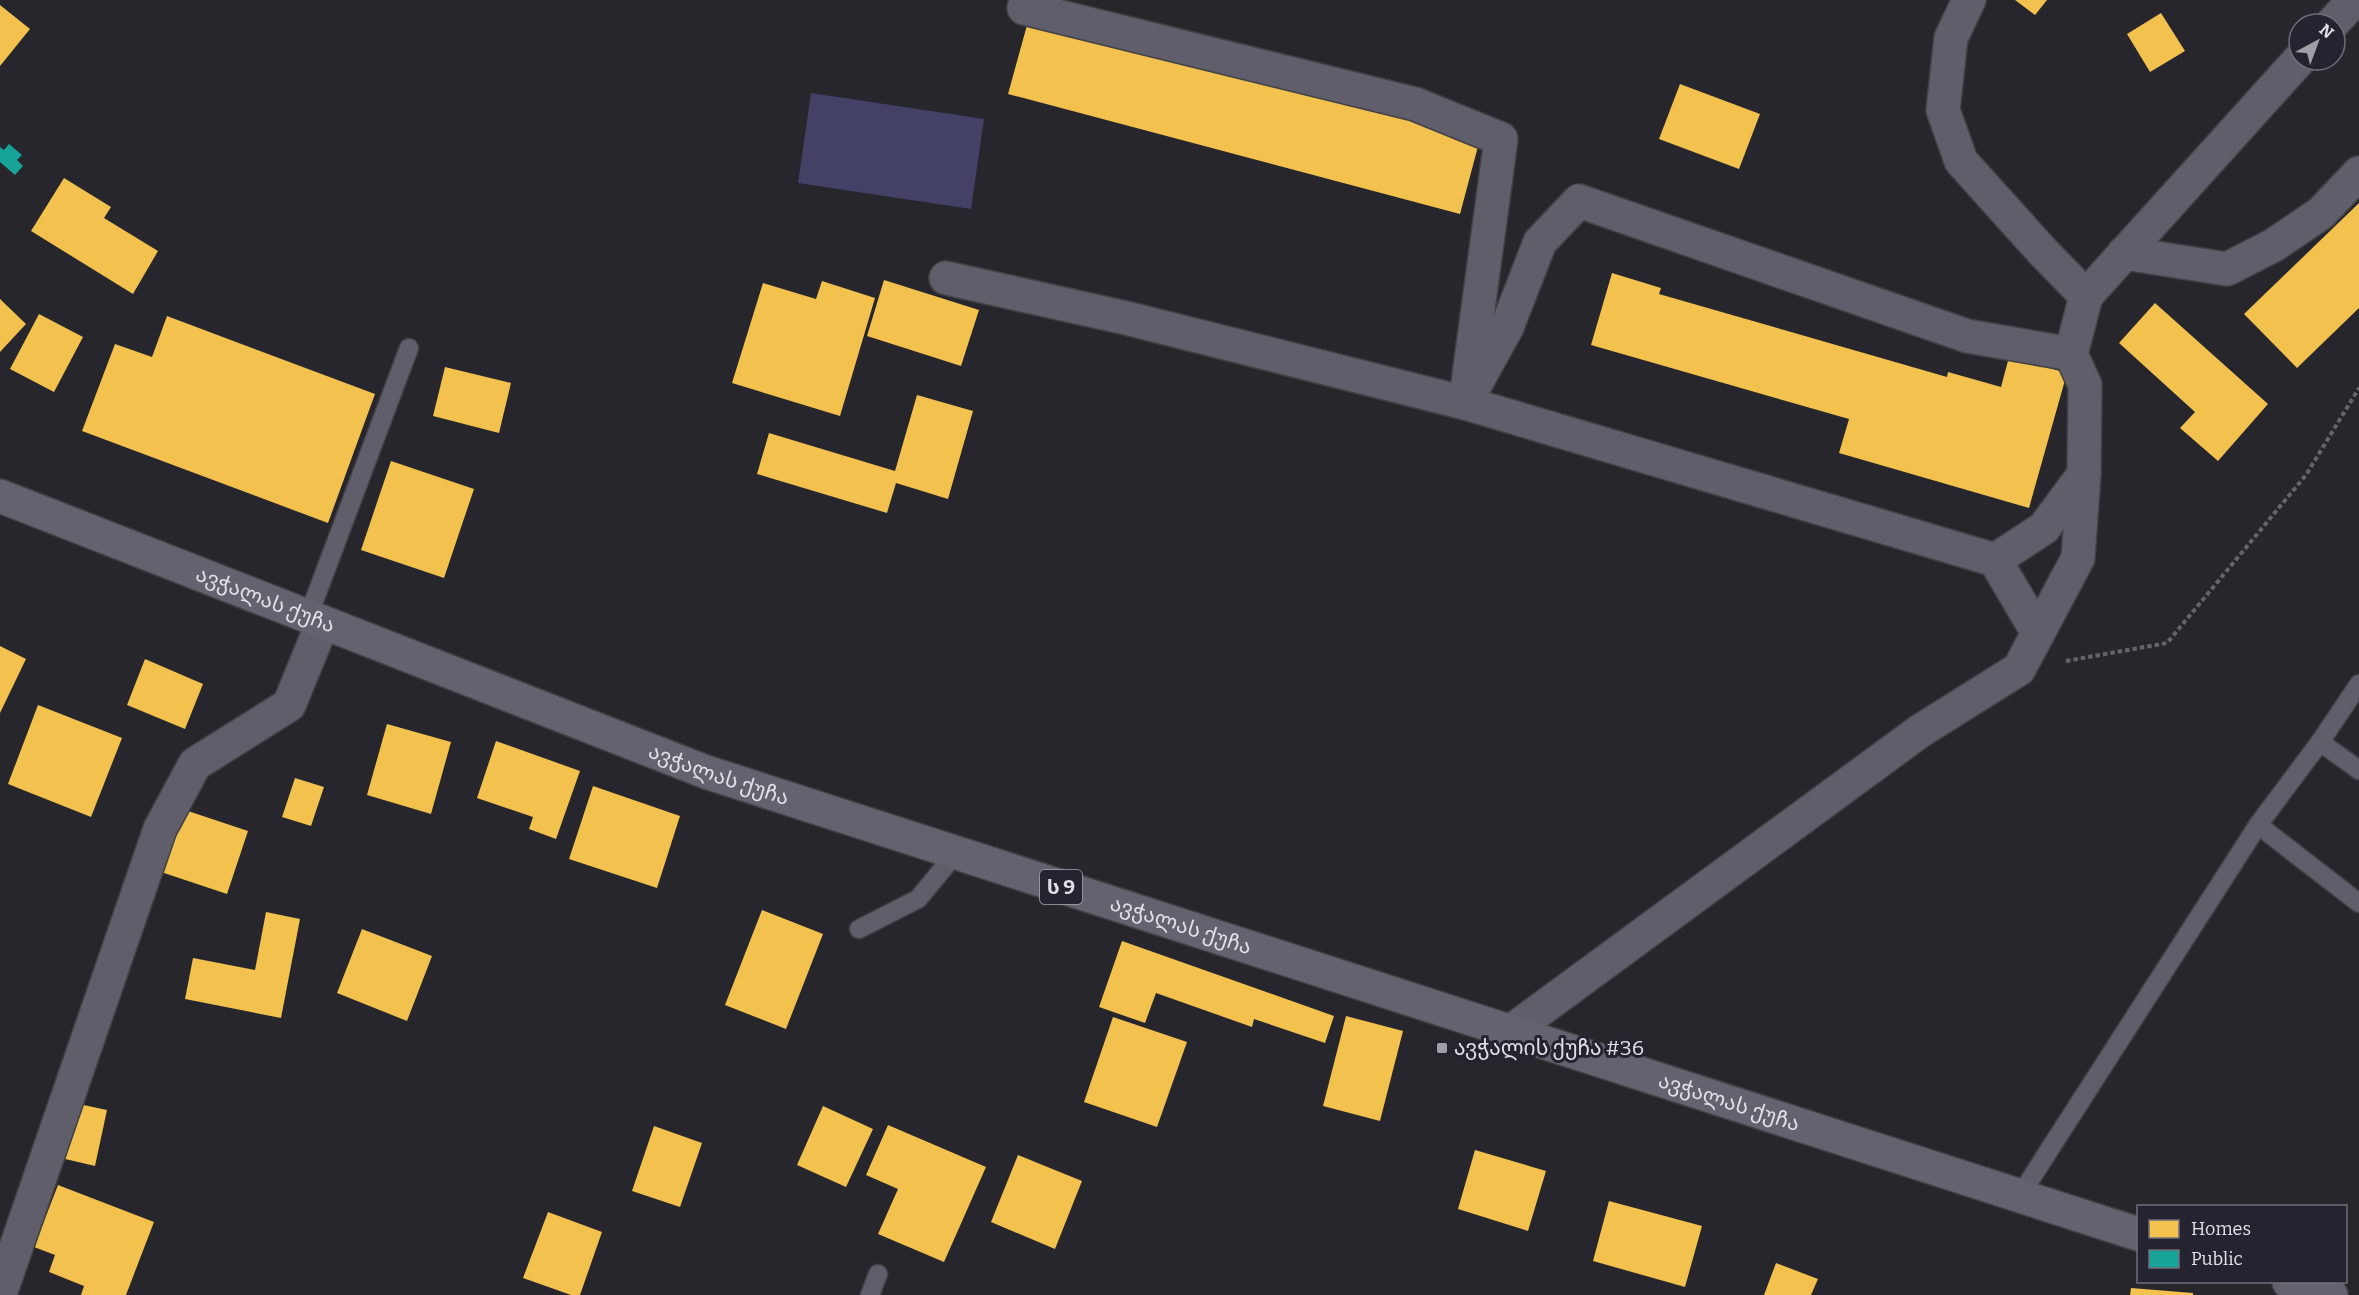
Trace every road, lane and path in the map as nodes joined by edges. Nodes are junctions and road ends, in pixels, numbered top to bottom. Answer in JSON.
{"nodes":[{"id":1,"x":1969,"y":0,"type":"edge"},
{"id":2,"x":2354,"y":0,"type":"edge"},
{"id":3,"x":1024,"y":8,"type":"dead end"},
{"id":4,"x":2343,"y":12,"type":"edge"},
{"id":5,"x":2288,"y":72,"type":"edge"},
{"id":6,"x":2359,"y":173,"type":"edge"},
{"id":7,"x":2124,"y":253,"type":"junction"},
{"id":8,"x":946,"y":278,"type":"dead end"},
{"id":9,"x":2086,"y":296,"type":"junction"},
{"id":10,"x":409,"y":348,"type":"dead end"},
{"id":11,"x":2071,"y":354,"type":"junction"},
{"id":12,"x":2359,"y":388,"type":"edge"},
{"id":13,"x":1465,"y":403,"type":"junction"},
{"id":14,"x":2084,"y":474,"type":"junction"},
{"id":15,"x":0,"y":496,"type":"edge"},
{"id":16,"x":1995,"y":560,"type":"junction"},
{"id":17,"x":315,"y":620,"type":"junction"},
{"id":18,"x":2038,"y":633,"type":"junction"},
{"id":19,"x":2019,"y":669,"type":"junction"},
{"id":20,"x":2359,"y":684,"type":"edge"},
{"id":21,"x":2320,"y":742,"type":"junction"},
{"id":22,"x":2359,"y":770,"type":"edge"},
{"id":23,"x":2258,"y":825,"type":"junction"},
{"id":24,"x":956,"y":853,"type":"junction"},
{"id":25,"x":2359,"y":903,"type":"edge"},
{"id":26,"x":859,"y":929,"type":"dead end"},
{"id":27,"x":1510,"y":1032,"type":"junction"},
{"id":28,"x":2019,"y":1197,"type":"junction"},
{"id":29,"x":2137,"y":1233,"type":"edge"},
{"id":30,"x":878,"y":1274,"type":"dead end"},
{"id":31,"x":2295,"y":1283,"type":"edge"},
{"id":32,"x":0,"y":1294,"type":"edge"},
{"id":33,"x":870,"y":1295,"type":"edge"},
{"id":34,"x":2331,"y":1295,"type":"edge"}],
"edges":[{"from":1,"to":9,"type":"street"},
{"from":2,"to":4,"type":"street"},
{"from":3,"to":13,"type":"street"},
{"from":5,"to":7,"type":"street"},
{"from":6,"to":7,"type":"street"},
{"from":7,"to":9,"type":"street"},
{"from":8,"to":13,"type":"street"},
{"from":9,"to":11,"type":"street"},
{"from":10,"to":17,"type":"lane"},
{"from":11,"to":13,"type":"street"},
{"from":11,"to":14,"type":"street"},
{"from":12,"to":19,"type":"path"},
{"from":13,"to":16,"type":"street"},
{"from":14,"to":16,"type":"street"},
{"from":14,"to":18,"type":"street"},
{"from":15,"to":17,"type":"highway","name":"ავჭალას ქუჩა","number":"ს 9"},
{"from":16,"to":18,"type":"street"},
{"from":17,"to":24,"type":"highway","name":"ავჭალას ქუჩა","number":"ს 9"},
{"from":17,"to":32,"type":"street"},
{"from":18,"to":19,"type":"street"},
{"from":19,"to":27,"type":"street"},
{"from":20,"to":21,"type":"lane"},
{"from":21,"to":22,"type":"lane"},
{"from":21,"to":23,"type":"lane"},
{"from":23,"to":25,"type":"lane"},
{"from":23,"to":28,"type":"lane"},
{"from":24,"to":26,"type":"lane"},
{"from":24,"to":27,"type":"highway","name":"ავჭალას ქუჩა","number":"ს 9"},
{"from":27,"to":28,"type":"highway","name":"ავჭალას ქუჩა","number":"ს 9"},
{"from":28,"to":29,"type":"highway","name":"ავჭალას ქუჩა","number":"ს 9"},
{"from":30,"to":33,"type":"lane"},
{"from":31,"to":34,"type":"highway"}]}
